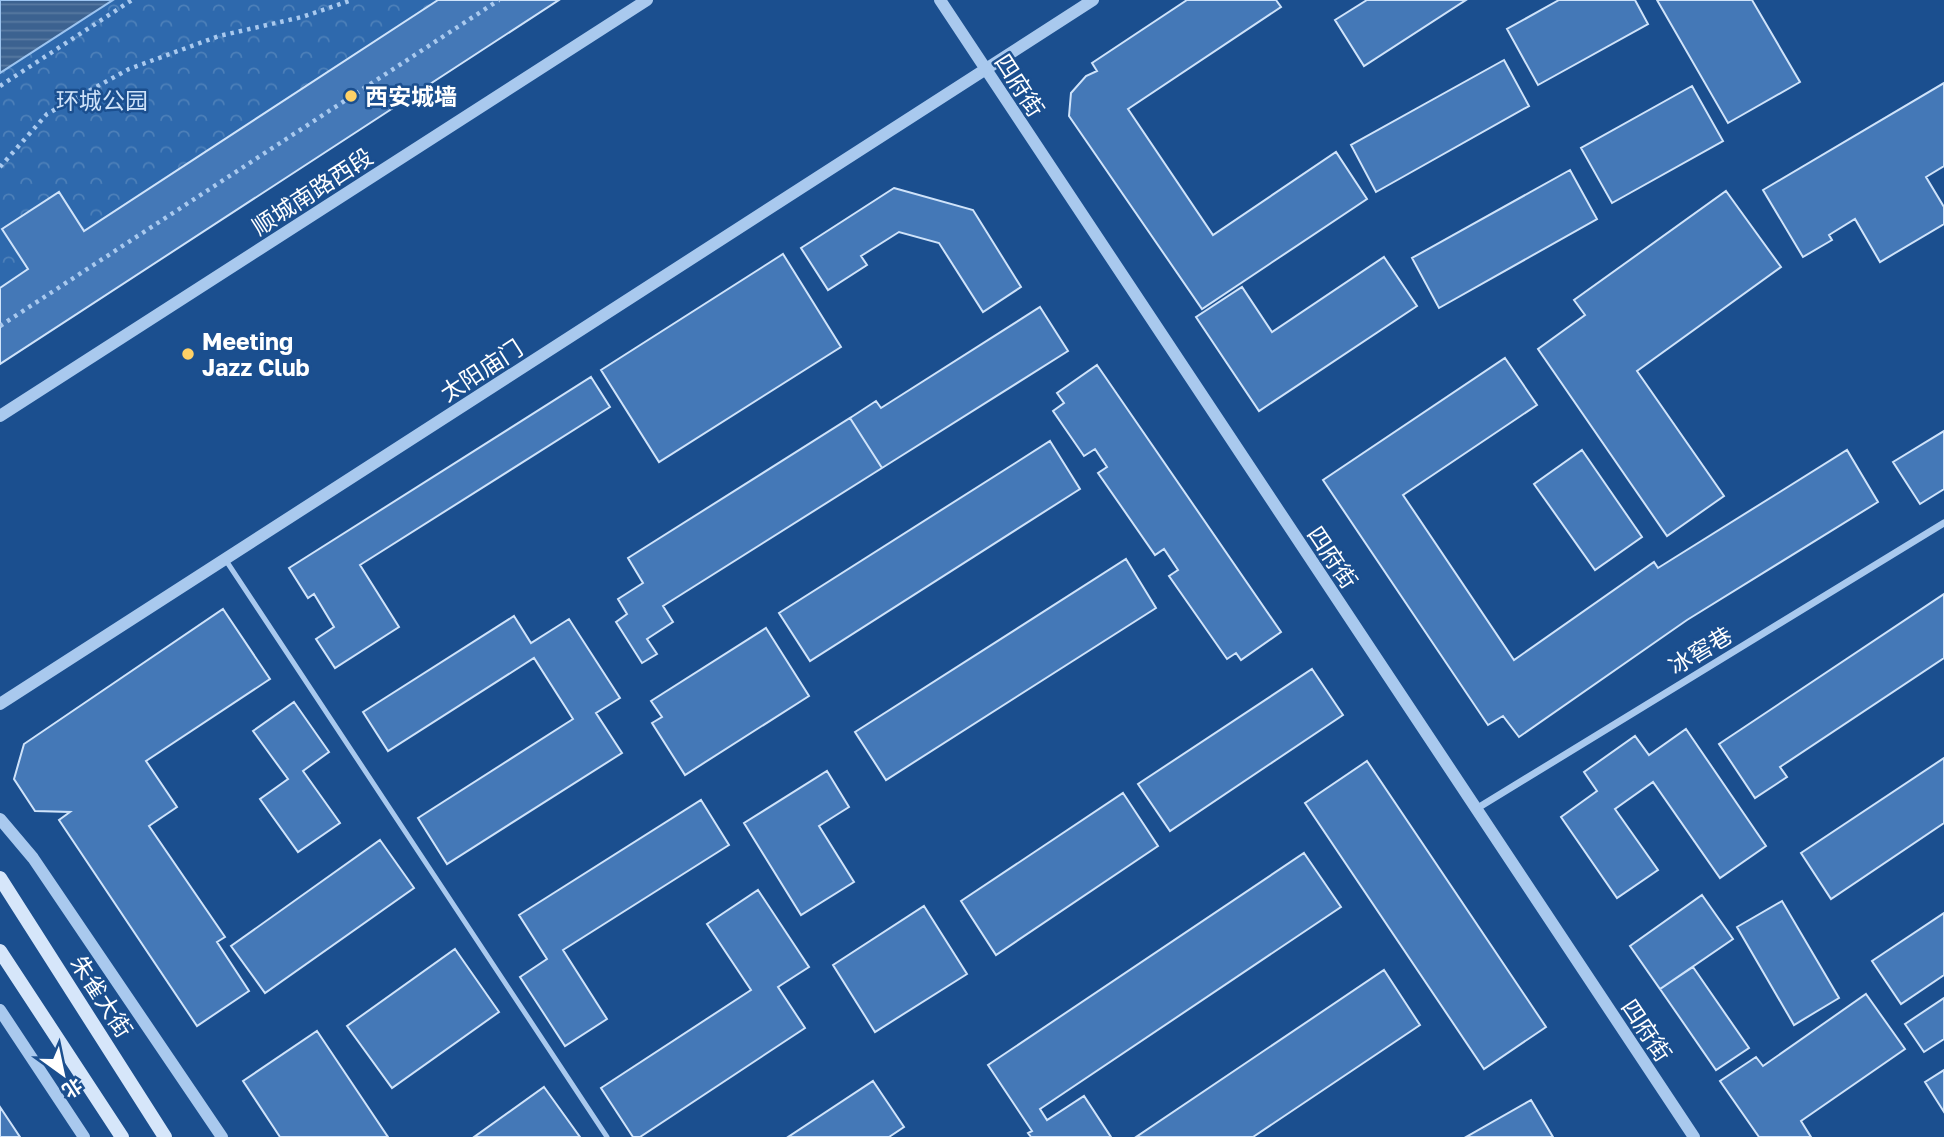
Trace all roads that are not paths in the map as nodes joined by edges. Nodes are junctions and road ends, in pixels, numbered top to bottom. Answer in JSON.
{"nodes":[{"id":1,"x":647,"y":0,"type":"edge"},
{"id":2,"x":940,"y":0,"type":"edge"},
{"id":3,"x":1093,"y":0,"type":"edge"},
{"id":4,"x":985,"y":71,"type":"junction"},
{"id":5,"x":0,"y":416,"type":"edge"},
{"id":6,"x":1944,"y":523,"type":"edge"},
{"id":7,"x":225,"y":559,"type":"junction"},
{"id":8,"x":0,"y":704,"type":"edge"},
{"id":9,"x":1476,"y":809,"type":"junction"},
{"id":10,"x":0,"y":820,"type":"edge"},
{"id":11,"x":0,"y":878,"type":"edge"},
{"id":12,"x":0,"y":951,"type":"edge"},
{"id":13,"x":0,"y":1010,"type":"edge"},
{"id":14,"x":84,"y":1137,"type":"edge"},
{"id":15,"x":122,"y":1137,"type":"edge"},
{"id":16,"x":165,"y":1137,"type":"edge"},
{"id":17,"x":222,"y":1137,"type":"edge"},
{"id":18,"x":607,"y":1137,"type":"edge"},
{"id":19,"x":1694,"y":1137,"type":"edge"}],
"edges":[{"from":1,"to":5,"type":"street","name":"顺城南路西段"},
{"from":2,"to":4,"type":"street","name":"四府街"},
{"from":3,"to":4,"type":"street","name":"太阳庙门"},
{"from":4,"to":7,"type":"street","name":"太阳庙门"},
{"from":4,"to":9,"type":"street","name":"四府街"},
{"from":6,"to":9,"type":"street","name":"冰窖巷"},
{"from":7,"to":8,"type":"street","name":"太阳庙门"},
{"from":7,"to":18,"type":"lane"},
{"from":9,"to":19,"type":"street","name":"四府街"},
{"from":10,"to":17,"type":"street"},
{"from":11,"to":16,"type":"main road","name":"朱雀大街"},
{"from":12,"to":15,"type":"main road"},
{"from":13,"to":14,"type":"street"}]}
